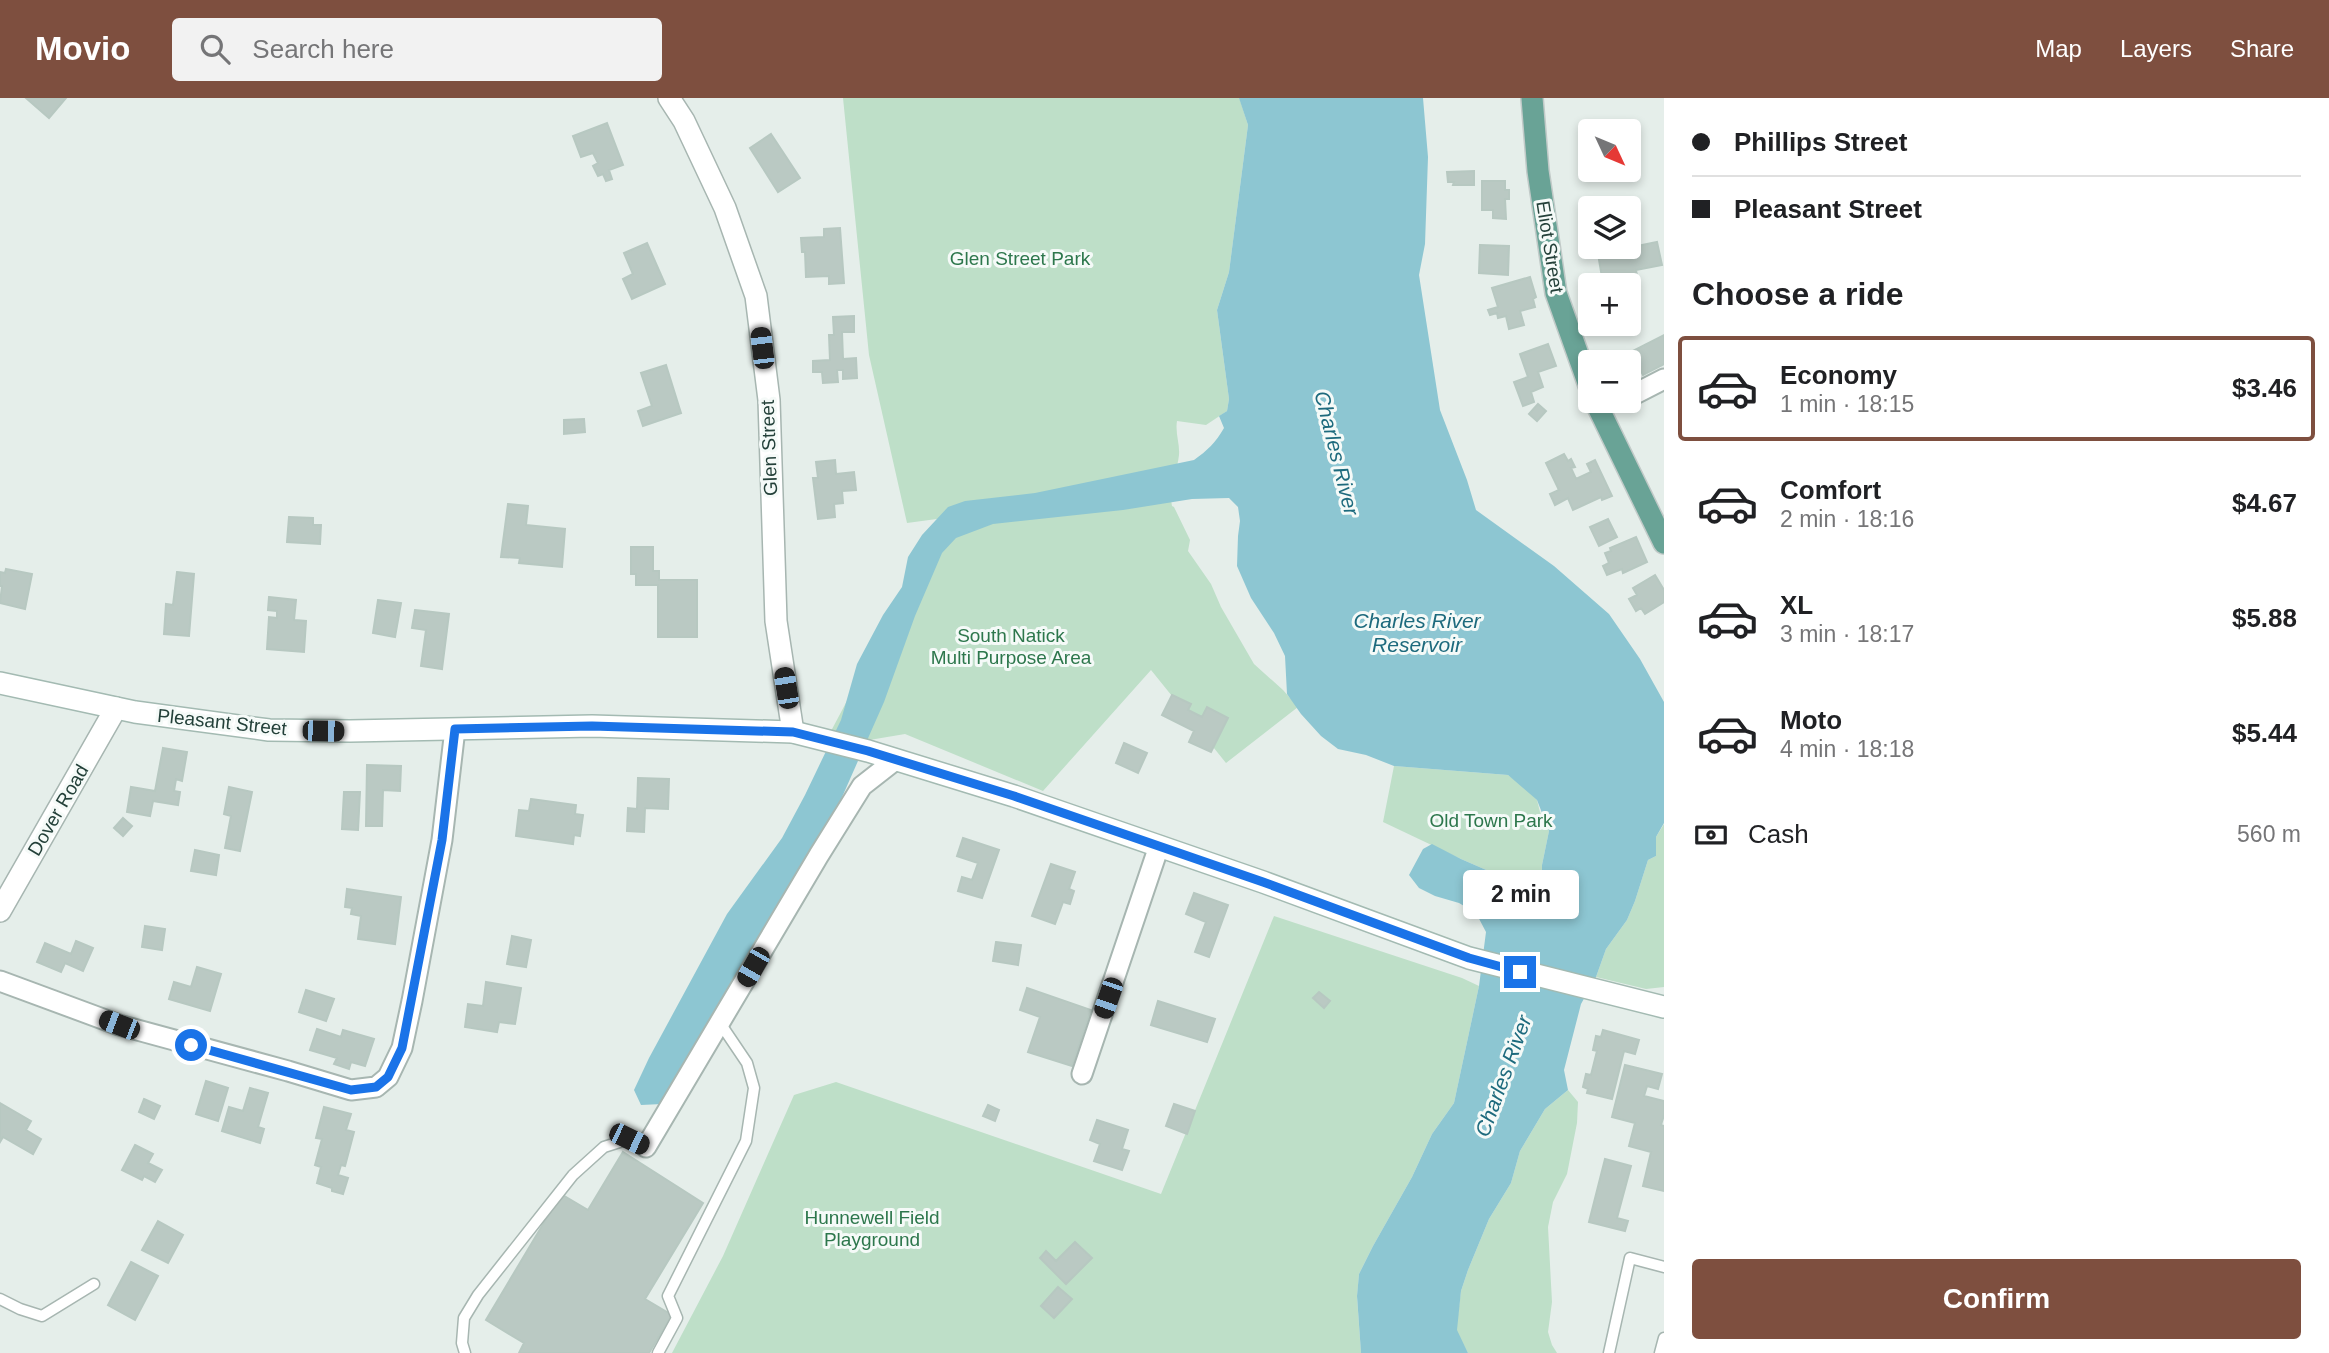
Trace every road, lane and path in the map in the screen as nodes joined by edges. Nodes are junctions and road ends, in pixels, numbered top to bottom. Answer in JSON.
{"nodes":[{"id":1,"x":668,"y":98,"type":"edge"},
{"id":2,"x":1532,"y":98,"type":"edge"},
{"id":3,"x":1578,"y":355,"type":"edge"},
{"id":4,"x":1664,"y":379,"type":"edge"},
{"id":5,"x":1641,"y":391,"type":"edge"},
{"id":6,"x":1600,"y":413,"type":"edge"},
{"id":7,"x":1664,"y":543,"type":"edge"},
{"id":8,"x":0,"y":683,"type":"edge"},
{"id":9,"x":116,"y":708,"type":"junction"},
{"id":10,"x":455,"y":729,"type":"junction"},
{"id":11,"x":793,"y":732,"type":"junction"},
{"id":12,"x":894,"y":761,"type":"junction"},
{"id":13,"x":1159,"y":846,"type":"junction"},
{"id":14,"x":0,"y":911,"type":"edge"},
{"id":15,"x":0,"y":981,"type":"edge"},
{"id":16,"x":1664,"y":1007,"type":"edge"},
{"id":17,"x":720,"y":1023,"type":"junction"},
{"id":18,"x":1082,"y":1074,"type":"dead end"},
{"id":19,"x":646,"y":1147,"type":"joint"},
{"id":20,"x":1664,"y":1267,"type":"edge"},
{"id":21,"x":94,"y":1284,"type":"dead end"},
{"id":22,"x":0,"y":1299,"type":"edge"},
{"id":23,"x":1664,"y":1338,"type":"edge"},
{"id":24,"x":465,"y":1353,"type":"edge"},
{"id":25,"x":658,"y":1353,"type":"edge"},
{"id":26,"x":1609,"y":1353,"type":"edge"},
{"id":27,"x":1660,"y":1353,"type":"edge"}],
"edges":[{"from":1,"to":11,"type":"main road","name":"Glen Street"},
{"from":2,"to":3,"type":"main road","name":"Eliot Street"},
{"from":4,"to":5,"type":"street"},
{"from":6,"to":7,"type":"main road"},
{"from":8,"to":9,"type":"main road","name":"Pleasant Street"},
{"from":9,"to":10,"type":"main road","name":"Pleasant Street"},
{"from":9,"to":14,"type":"main road","name":"Dover Road"},
{"from":10,"to":11,"type":"main road","name":"Pleasant Street"},
{"from":10,"to":15,"type":"street"},
{"from":11,"to":12,"type":"main road","name":"Pleasant Street"},
{"from":12,"to":13,"type":"main road","name":"Pleasant Street"},
{"from":12,"to":17,"type":"street"},
{"from":13,"to":16,"type":"main road","name":"Pleasant Street"},
{"from":13,"to":18,"type":"street"},
{"from":17,"to":19,"type":"street"},
{"from":17,"to":25,"type":"lane"},
{"from":19,"to":24,"type":"lane"},
{"from":20,"to":26,"type":"lane"},
{"from":21,"to":22,"type":"lane"},
{"from":23,"to":27,"type":"lane"}]}
